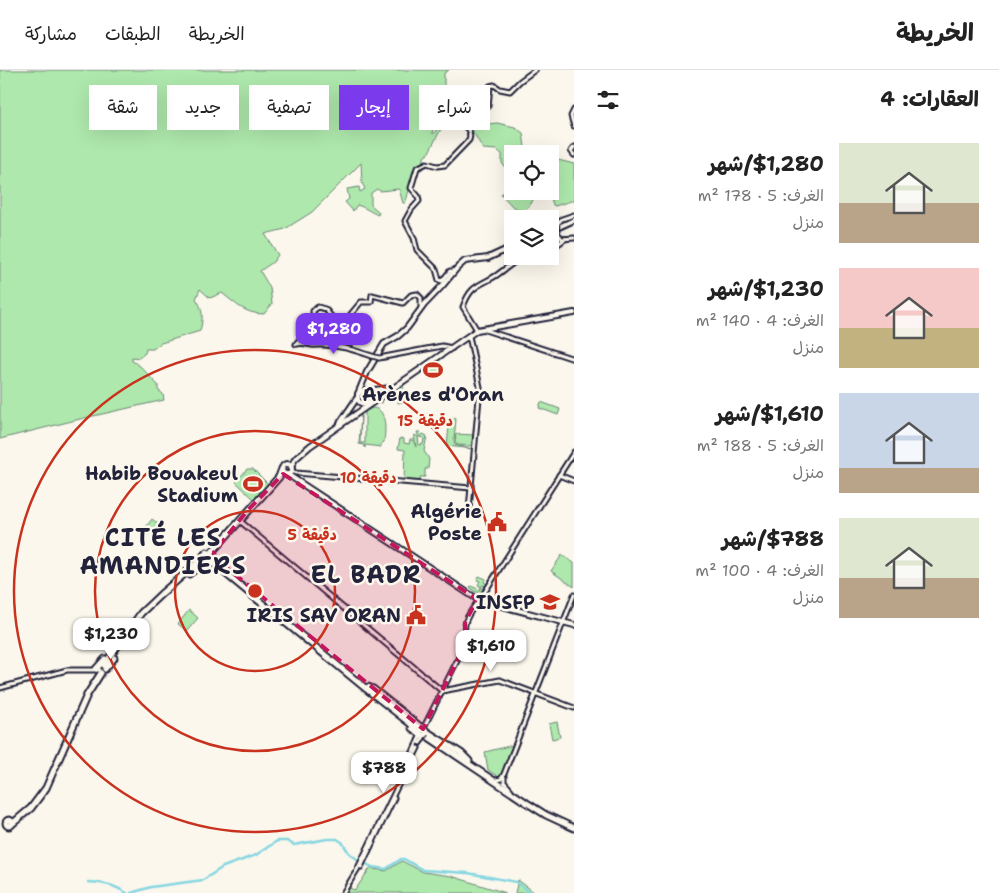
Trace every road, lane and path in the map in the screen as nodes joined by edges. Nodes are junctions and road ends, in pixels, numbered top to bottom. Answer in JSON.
{"nodes":[{"id":1,"x":535,"y":70,"type":"edge"},
{"id":2,"x":574,"y":110,"type":"edge"},
{"id":3,"x":574,"y":126,"type":"edge"},
{"id":4,"x":574,"y":147,"type":"edge"},
{"id":5,"x":574,"y":155,"type":"edge"},
{"id":6,"x":574,"y":218,"type":"edge"},
{"id":7,"x":559,"y":226,"type":"edge"},
{"id":8,"x":574,"y":238,"type":"edge"},
{"id":9,"x":564,"y":239,"type":"junction"},
{"id":10,"x":559,"y":242,"type":"edge"},
{"id":11,"x":504,"y":251,"type":"edge"},
{"id":12,"x":510,"y":265,"type":"edge"},
{"id":13,"x":454,"y":271,"type":"junction"},
{"id":14,"x":422,"y":308,"type":"junction"},
{"id":15,"x":574,"y":313,"type":"edge"},
{"id":16,"x":479,"y":330,"type":"junction"},
{"id":17,"x":469,"y":336,"type":"junction"},
{"id":18,"x":452,"y":348,"type":"junction"},
{"id":19,"x":574,"y":359,"type":"edge"},
{"id":20,"x":365,"y":377,"type":"junction"},
{"id":21,"x":394,"y":388,"type":"junction"},
{"id":22,"x":367,"y":390,"type":"junction"},
{"id":23,"x":358,"y":396,"type":"junction"},
{"id":24,"x":368,"y":403,"type":"junction"},
{"id":25,"x":574,"y":452,"type":"edge"},
{"id":26,"x":288,"y":470,"type":"junction"},
{"id":27,"x":298,"y":473,"type":"junction"},
{"id":28,"x":560,"y":475,"type":"junction"},
{"id":29,"x":294,"y":477,"type":"junction"},
{"id":30,"x":574,"y":481,"type":"edge"},
{"id":31,"x":471,"y":488,"type":"junction"},
{"id":32,"x":469,"y":509,"type":"dead end"},
{"id":33,"x":240,"y":521,"type":"junction"},
{"id":34,"x":209,"y":556,"type":"junction"},
{"id":35,"x":574,"y":595,"type":"edge"},
{"id":36,"x":480,"y":597,"type":"junction"},
{"id":37,"x":564,"y":621,"type":"junction"},
{"id":38,"x":574,"y":624,"type":"edge"},
{"id":39,"x":123,"y":640,"type":"junction"},
{"id":40,"x":100,"y":669,"type":"junction"},
{"id":41,"x":0,"y":688,"type":"edge"},
{"id":42,"x":367,"y":688,"type":"junction"},
{"id":43,"x":442,"y":691,"type":"junction"},
{"id":44,"x":536,"y":694,"type":"junction"},
{"id":45,"x":574,"y":708,"type":"edge"},
{"id":46,"x":417,"y":727,"type":"tunnel mouth"},
{"id":47,"x":424,"y":732,"type":"junction"},
{"id":48,"x":431,"y":737,"type":"tunnel mouth"},
{"id":49,"x":468,"y":762,"type":"junction"},
{"id":50,"x":504,"y":774,"type":"junction"},
{"id":51,"x":496,"y":780,"type":"junction"},
{"id":52,"x":511,"y":790,"type":"junction"},
{"id":53,"x":7,"y":825,"type":"edge"},
{"id":54,"x":574,"y":827,"type":"edge"},
{"id":55,"x":344,"y":893,"type":"edge"}],
"edges":[{"from":1,"to":13,"type":"main road"},
{"from":2,"to":3,"type":"main road"},
{"from":4,"to":5,"type":"main road"},
{"from":6,"to":7,"type":"main road"},
{"from":6,"to":9,"type":"main road","bridge":true},
{"from":8,"to":9,"type":"main road"},
{"from":9,"to":10,"type":"main road"},
{"from":11,"to":13,"type":"main road"},
{"from":12,"to":16,"type":"main road"},
{"from":13,"to":14,"type":"main road"},
{"from":14,"to":18,"type":"main road","bridge":true},
{"from":14,"to":20,"type":"main road"},
{"from":15,"to":16,"type":"main road"},
{"from":16,"to":17,"type":"main road"},
{"from":16,"to":19,"type":"main road"},
{"from":17,"to":18,"type":"main road"},
{"from":17,"to":31,"type":"main road"},
{"from":18,"to":21,"type":"main road"},
{"from":20,"to":22,"type":"main road"},
{"from":20,"to":23,"type":"main road"},
{"from":21,"to":22,"type":"main road"},
{"from":21,"to":24,"type":"main road"},
{"from":22,"to":23,"type":"main road"},
{"from":22,"to":24,"type":"main road"},
{"from":23,"to":24,"type":"main road"},
{"from":23,"to":26,"type":"main road"},
{"from":24,"to":26,"type":"main road"},
{"from":25,"to":28,"type":"main road"},
{"from":26,"to":27,"type":"main road"},
{"from":26,"to":29,"type":"main road"},
{"from":26,"to":33,"type":"highway"},
{"from":27,"to":29,"type":"main road"},
{"from":27,"to":31,"type":"main road"},
{"from":28,"to":30,"type":"main road"},
{"from":28,"to":36,"type":"main road"},
{"from":29,"to":36,"type":"main road"},
{"from":31,"to":32,"type":"main road"},
{"from":33,"to":34,"type":"highway"},
{"from":33,"to":43,"type":"main road"},
{"from":34,"to":39,"type":"highway"},
{"from":34,"to":42,"type":"highway"},
{"from":35,"to":37,"type":"main road"},
{"from":36,"to":37,"type":"main road"},
{"from":36,"to":43,"type":"main road"},
{"from":37,"to":38,"type":"main road"},
{"from":37,"to":44,"type":"main road"},
{"from":39,"to":40,"type":"highway"},
{"from":39,"to":40,"type":"highway"},
{"from":40,"to":41,"type":"main road"},
{"from":40,"to":53,"type":"highway"},
{"from":42,"to":46,"type":"highway"},
{"from":42,"to":47,"type":"highway"},
{"from":43,"to":44,"type":"main road"},
{"from":43,"to":47,"type":"main road"},
{"from":44,"to":45,"type":"main road"},
{"from":44,"to":50,"type":"main road"},
{"from":47,"to":49,"type":"highway"},
{"from":47,"to":55,"type":"main road"},
{"from":48,"to":49,"type":"highway"},
{"from":49,"to":51,"type":"highway"},
{"from":49,"to":54,"type":"highway"},
{"from":50,"to":51,"type":"main road"},
{"from":50,"to":52,"type":"main road"},
{"from":51,"to":52,"type":"highway"},
{"from":52,"to":54,"type":"highway"}]}
